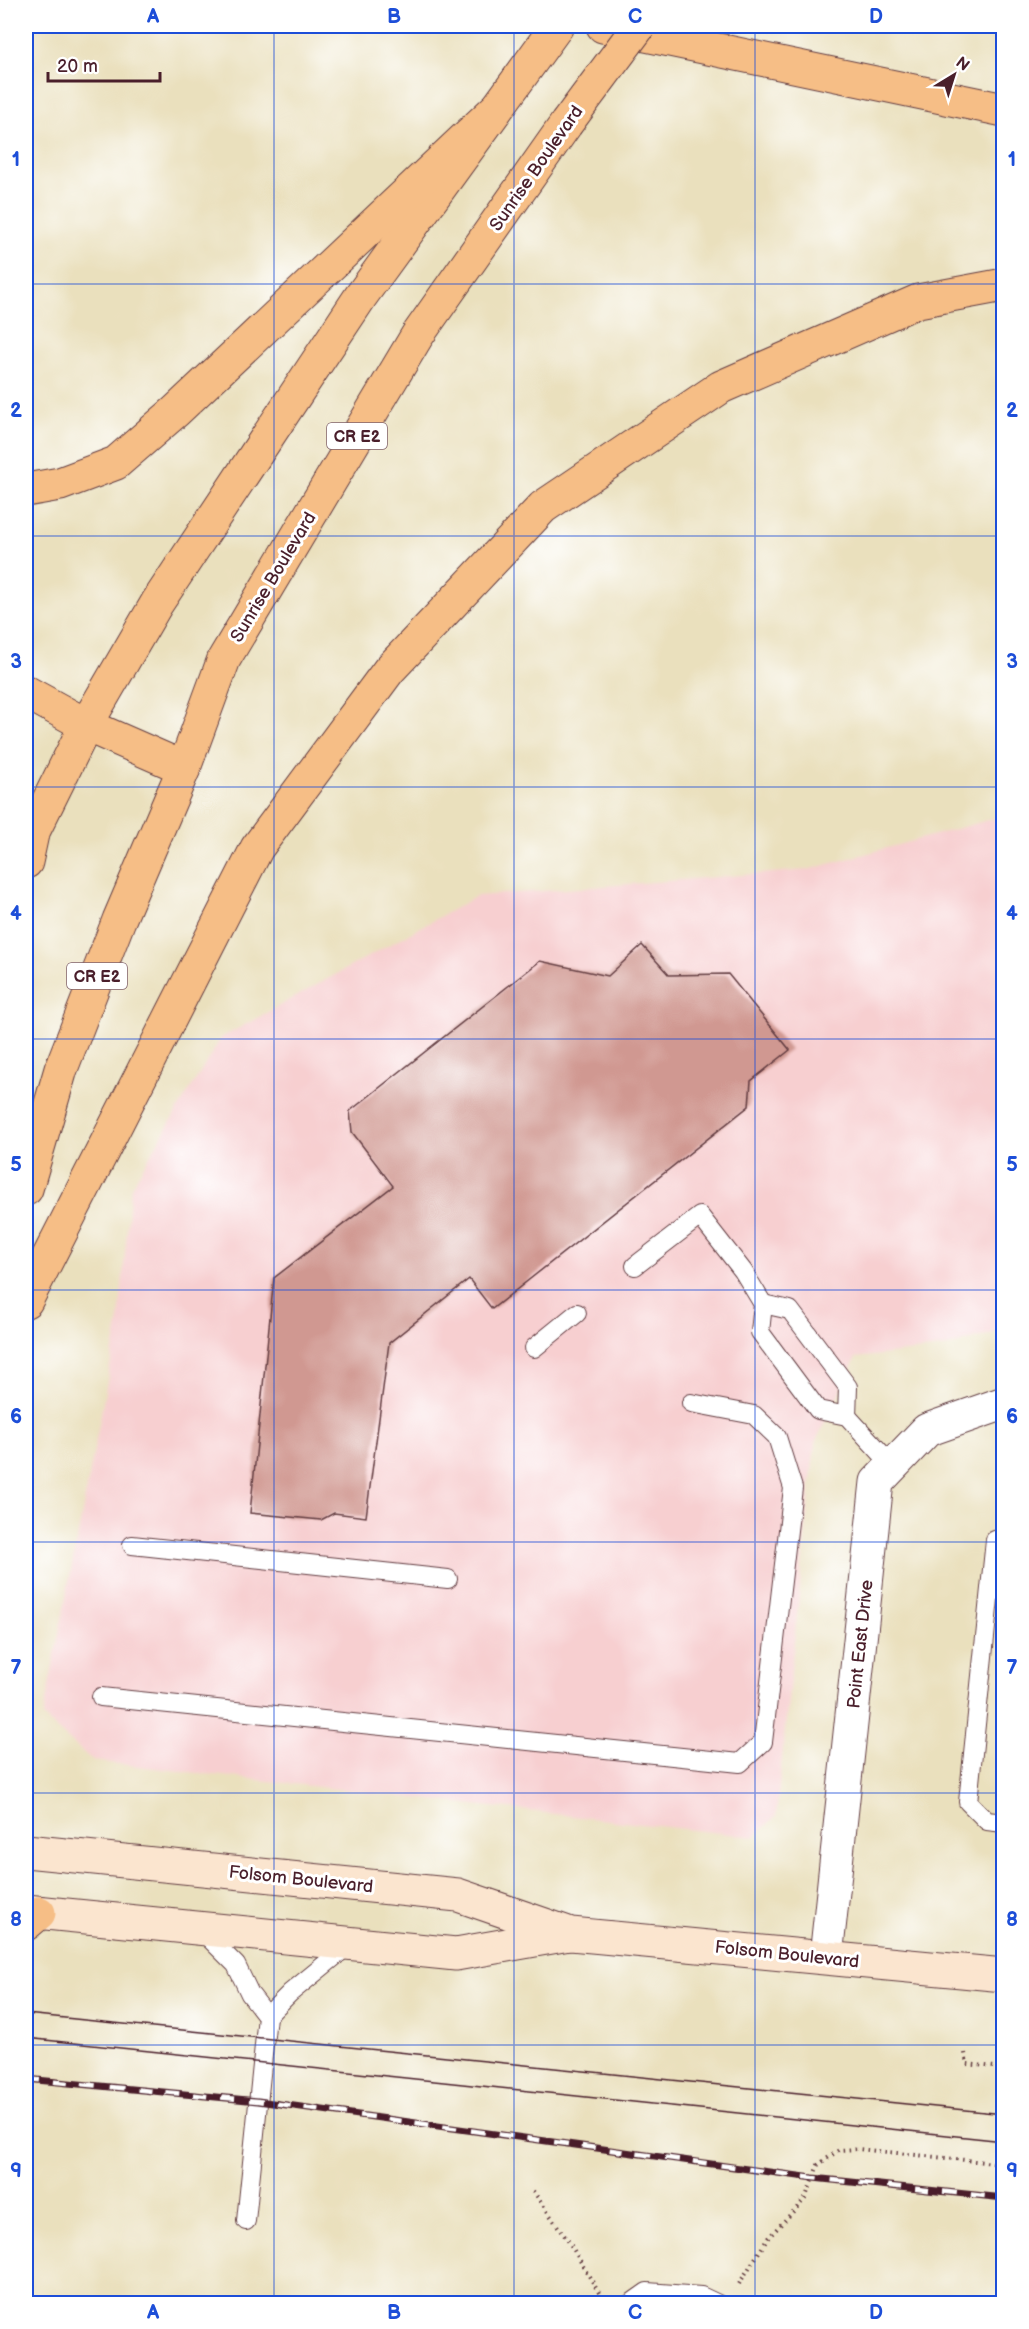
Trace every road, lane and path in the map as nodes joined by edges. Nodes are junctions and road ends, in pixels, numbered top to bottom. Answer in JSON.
{"nodes":[{"id":1,"x":557,"y":26,"type":"edge"},
{"id":2,"x":603,"y":26,"type":"edge"},
{"id":3,"x":639,"y":26,"type":"edge"},
{"id":4,"x":495,"y":110,"type":"junction"},
{"id":5,"x":1004,"y":110,"type":"edge"},
{"id":6,"x":1004,"y":285,"type":"edge"},
{"id":7,"x":26,"y":490,"type":"edge"},
{"id":8,"x":26,"y":692,"type":"edge"},
{"id":9,"x":86,"y":725,"type":"junction"},
{"id":10,"x":184,"y":768,"type":"junction"},
{"id":11,"x":26,"y":862,"type":"edge"},
{"id":12,"x":26,"y":1189,"type":"edge"},
{"id":13,"x":635,"y":1266,"type":"dead end"},
{"id":14,"x":26,"y":1301,"type":"edge"},
{"id":15,"x":763,"y":1304,"type":"junction"},
{"id":16,"x":577,"y":1313,"type":"dead end"},
{"id":17,"x":534,"y":1348,"type":"dead end"},
{"id":18,"x":691,"y":1403,"type":"dead end"},
{"id":19,"x":1004,"y":1403,"type":"edge"},
{"id":20,"x":847,"y":1416,"type":"junction"},
{"id":21,"x":892,"y":1465,"type":"junction"},
{"id":22,"x":1004,"y":1537,"type":"edge"},
{"id":23,"x":132,"y":1545,"type":"dead end"},
{"id":24,"x":448,"y":1580,"type":"dead end"},
{"id":25,"x":102,"y":1697,"type":"dead end"},
{"id":26,"x":1004,"y":1823,"type":"edge"},
{"id":27,"x":26,"y":1851,"type":"edge"},
{"id":28,"x":30,"y":1916,"type":"edge"},
{"id":29,"x":200,"y":1928,"type":"junction"},
{"id":30,"x":571,"y":1934,"type":"junction"},
{"id":31,"x":351,"y":1944,"type":"junction"},
{"id":32,"x":826,"y":1957,"type":"junction"},
{"id":33,"x":1004,"y":1975,"type":"edge"},
{"id":34,"x":267,"y":2016,"type":"junction"},
{"id":35,"x":965,"y":2053,"type":"dead end"},
{"id":36,"x":1004,"y":2068,"type":"edge"},
{"id":37,"x":1004,"y":2164,"type":"edge"},
{"id":38,"x":533,"y":2191,"type":"dead end"},
{"id":39,"x":246,"y":2221,"type":"dead end"},
{"id":40,"x":738,"y":2285,"type":"dead end"},
{"id":41,"x":678,"y":2299,"type":"edge"},
{"id":42,"x":605,"y":2304,"type":"edge"},
{"id":43,"x":630,"y":2304,"type":"edge"},
{"id":44,"x":718,"y":2304,"type":"edge"}],
"edges":[{"from":1,"to":4,"type":"main road"},
{"from":2,"to":5,"type":"main road"},
{"from":3,"to":10,"type":"main road","name":"Sunrise Boulevard","number":"CR E2","bridge":true},
{"from":4,"to":7,"type":"main road"},
{"from":4,"to":9,"type":"main road"},
{"from":6,"to":14,"type":"main road"},
{"from":8,"to":9,"type":"main road"},
{"from":9,"to":10,"type":"main road"},
{"from":9,"to":11,"type":"main road"},
{"from":10,"to":12,"type":"main road","name":"Sunrise Boulevard","number":"CR E2"},
{"from":13,"to":15,"type":"lane"},
{"from":15,"to":20,"type":"lane"},
{"from":15,"to":20,"type":"lane"},
{"from":16,"to":17,"type":"lane"},
{"from":18,"to":25,"type":"lane"},
{"from":19,"to":21,"type":"street","name":"Point East Drive"},
{"from":20,"to":21,"type":"lane"},
{"from":21,"to":32,"type":"street","name":"Point East Drive"},
{"from":22,"to":26,"type":"lane"},
{"from":23,"to":24,"type":"lane"},
{"from":27,"to":30,"type":"main road","name":"Folsom Boulevard"},
{"from":28,"to":29,"type":"main road","name":"Folsom Boulevard"},
{"from":29,"to":31,"type":"main road","name":"Folsom Boulevard"},
{"from":29,"to":34,"type":"lane"},
{"from":30,"to":31,"type":"main road","name":"Folsom Boulevard"},
{"from":30,"to":32,"type":"main road","name":"Folsom Boulevard"},
{"from":31,"to":34,"type":"lane"},
{"from":32,"to":33,"type":"main road","name":"Folsom Boulevard"},
{"from":34,"to":39,"type":"lane"},
{"from":35,"to":36,"type":"path"},
{"from":37,"to":40,"type":"path"},
{"from":38,"to":42,"type":"path"},
{"from":41,"to":43,"type":"lane"},
{"from":41,"to":44,"type":"lane"}]}
